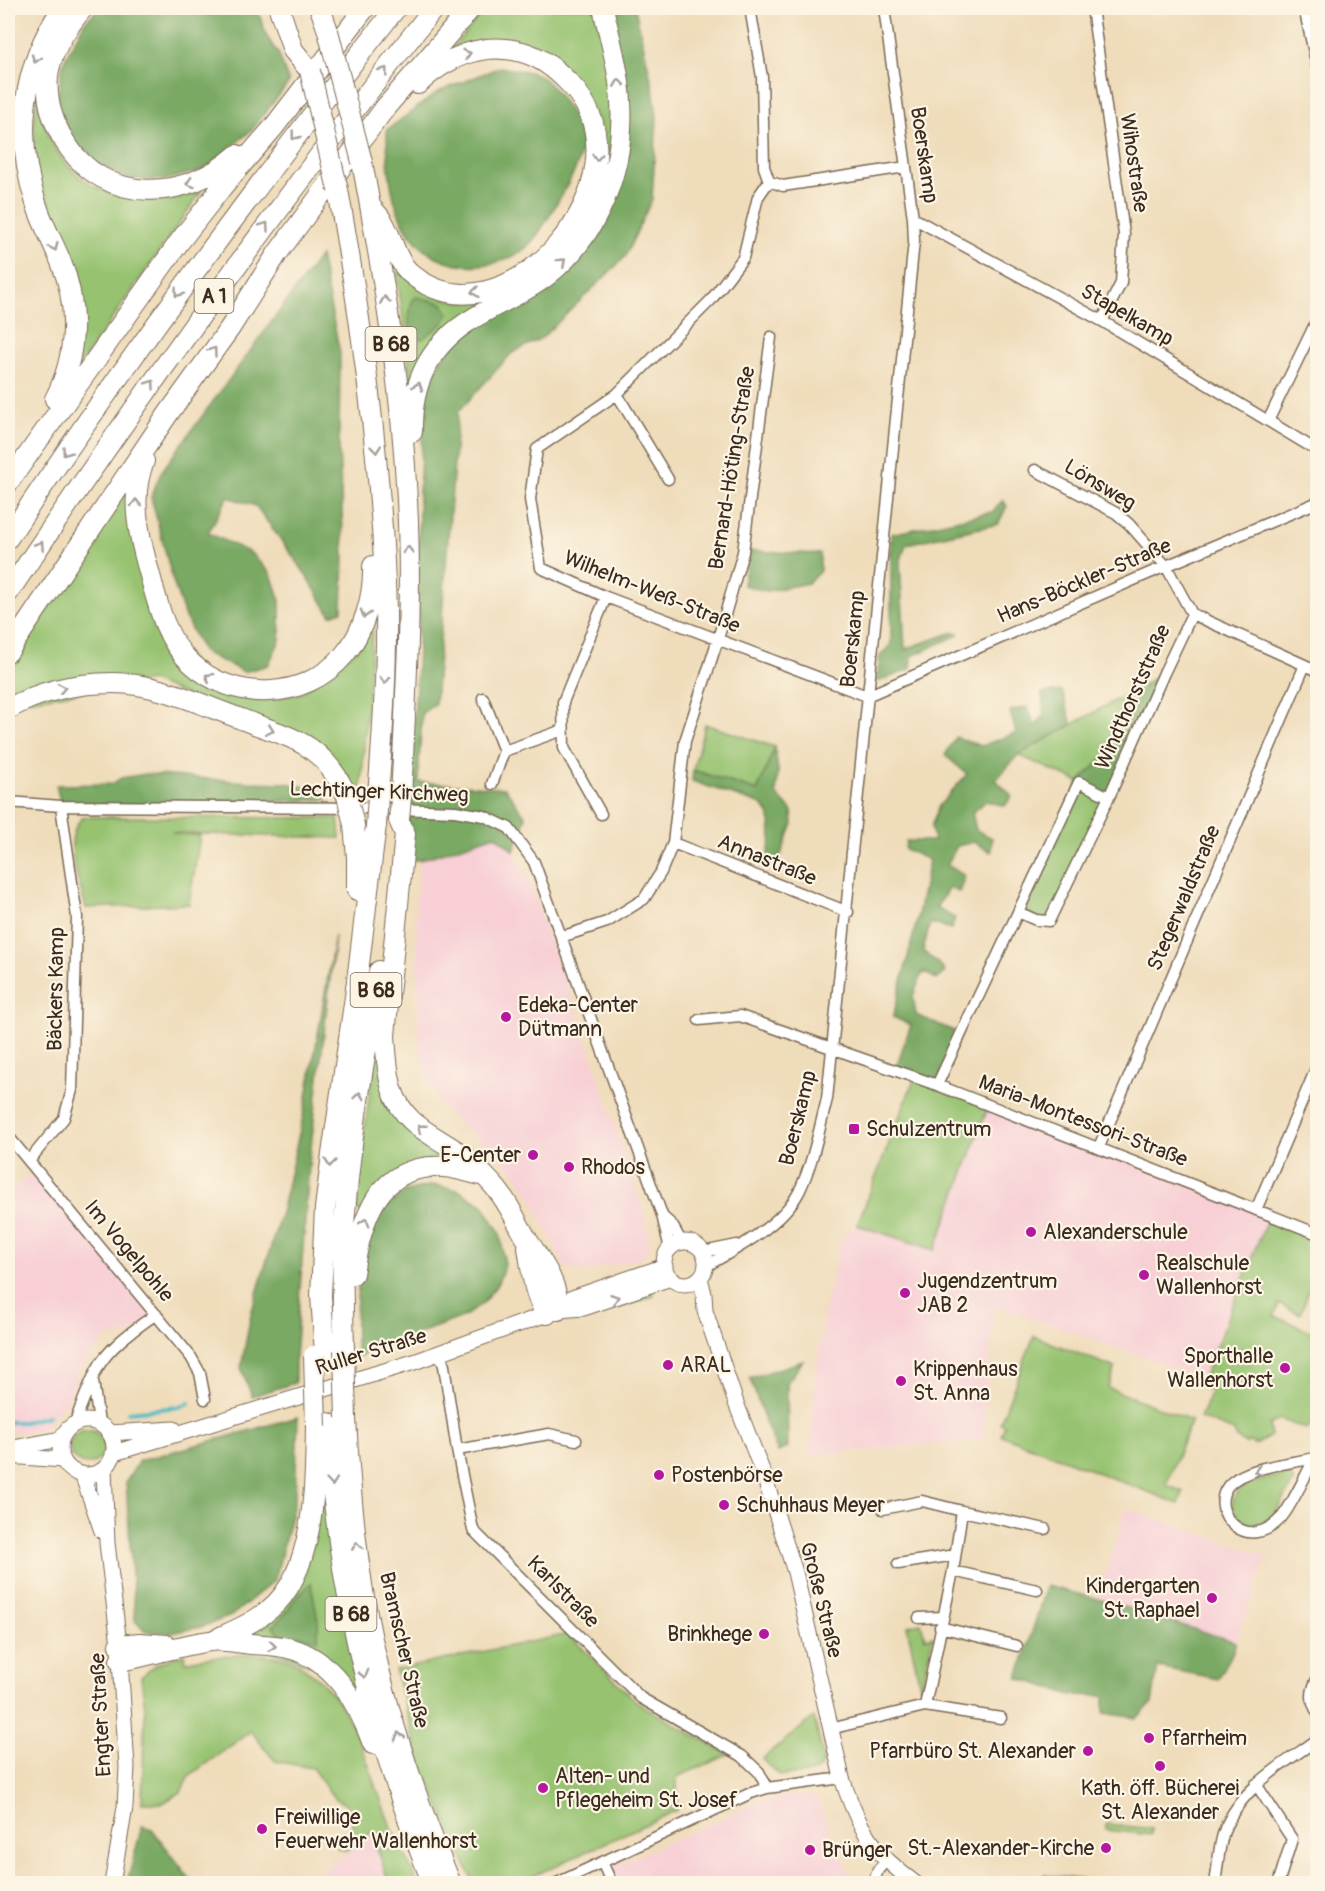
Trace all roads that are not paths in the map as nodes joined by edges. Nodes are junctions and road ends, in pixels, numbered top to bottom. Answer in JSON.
{"nodes":[{"id":1,"x":63,"y":8,"type":"edge"},
{"id":2,"x":83,"y":8,"type":"edge"},
{"id":3,"x":279,"y":8,"type":"edge"},
{"id":4,"x":291,"y":8,"type":"edge"},
{"id":5,"x":320,"y":8,"type":"edge"},
{"id":6,"x":365,"y":8,"type":"edge"},
{"id":7,"x":396,"y":8,"type":"edge"},
{"id":8,"x":434,"y":8,"type":"edge"},
{"id":9,"x":471,"y":8,"type":"edge"},
{"id":10,"x":603,"y":8,"type":"edge"},
{"id":11,"x":750,"y":8,"type":"edge"},
{"id":12,"x":884,"y":8,"type":"edge"},
{"id":13,"x":1092,"y":8,"type":"edge"},
{"id":14,"x":1304,"y":8,"type":"edge"},
{"id":15,"x":308,"y":66,"type":"junction"},
{"id":16,"x":1317,"y":68,"type":"edge"},
{"id":17,"x":385,"y":108,"type":"junction"},
{"id":18,"x":273,"y":128,"type":"junction"},
{"id":19,"x":906,"y":167,"type":"junction"},
{"id":20,"x":769,"y":181,"type":"junction"},
{"id":21,"x":370,"y":206,"type":"junction"},
{"id":22,"x":913,"y":218,"type":"junction"},
{"id":23,"x":1317,"y":318,"type":"edge"},
{"id":24,"x":1102,"y":321,"type":"junction"},
{"id":25,"x":771,"y":337,"type":"dead end"},
{"id":26,"x":618,"y":394,"type":"junction"},
{"id":27,"x":1268,"y":422,"type":"junction"},
{"id":28,"x":47,"y":425,"type":"junction"},
{"id":29,"x":155,"y":433,"type":"junction"},
{"id":30,"x":1317,"y":452,"type":"edge"},
{"id":31,"x":1035,"y":470,"type":"dead end"},
{"id":32,"x":379,"y":474,"type":"junction"},
{"id":33,"x":668,"y":479,"type":"dead end"},
{"id":34,"x":8,"y":483,"type":"edge"},
{"id":35,"x":406,"y":483,"type":"junction"},
{"id":36,"x":1317,"y":502,"type":"edge"},
{"id":37,"x":8,"y":538,"type":"edge"},
{"id":38,"x":1166,"y":566,"type":"junction"},
{"id":39,"x":8,"y":593,"type":"edge"},
{"id":40,"x":606,"y":597,"type":"junction"},
{"id":41,"x":1192,"y":614,"type":"junction"},
{"id":42,"x":718,"y":639,"type":"junction"},
{"id":43,"x":8,"y":652,"type":"edge"},
{"id":44,"x":1305,"y":665,"type":"junction"},
{"id":45,"x":1317,"y":671,"type":"edge"},
{"id":46,"x":867,"y":696,"type":"junction"},
{"id":47,"x":483,"y":698,"type":"dead end"},
{"id":48,"x":8,"y":709,"type":"edge"},
{"id":49,"x":563,"y":730,"type":"junction"},
{"id":50,"x":504,"y":751,"type":"junction"},
{"id":51,"x":492,"y":784,"type":"dead end"},
{"id":52,"x":1109,"y":797,"type":"junction"},
{"id":53,"x":8,"y":802,"type":"edge"},
{"id":54,"x":61,"y":806,"type":"junction"},
{"id":55,"x":601,"y":814,"type":"dead end"},
{"id":56,"x":400,"y":824,"type":"junction"},
{"id":57,"x":673,"y":843,"type":"junction"},
{"id":58,"x":848,"y":912,"type":"junction"},
{"id":59,"x":1018,"y":912,"type":"junction"},
{"id":60,"x":561,"y":937,"type":"junction"},
{"id":61,"x":355,"y":997,"type":"junction"},
{"id":62,"x":699,"y":1020,"type":"dead end"},
{"id":63,"x":833,"y":1050,"type":"junction"},
{"id":64,"x":1317,"y":1064,"type":"edge"},
{"id":65,"x":937,"y":1085,"type":"junction"},
{"id":66,"x":8,"y":1136,"type":"edge"},
{"id":67,"x":1099,"y":1147,"type":"junction"},
{"id":68,"x":29,"y":1161,"type":"junction"},
{"id":69,"x":484,"y":1176,"type":"junction"},
{"id":70,"x":1256,"y":1210,"type":"junction"},
{"id":71,"x":1317,"y":1234,"type":"edge"},
{"id":72,"x":676,"y":1246,"type":"junction"},
{"id":73,"x":699,"y":1270,"type":"junction"},
{"id":74,"x":668,"y":1272,"type":"junction"},
{"id":75,"x":553,"y":1312,"type":"junction"},
{"id":76,"x":156,"y":1314,"type":"junction"},
{"id":77,"x":343,"y":1320,"type":"junction"},
{"id":78,"x":328,"y":1353,"type":"junction"},
{"id":79,"x":440,"y":1353,"type":"junction"},
{"id":80,"x":93,"y":1381,"type":"junction"},
{"id":81,"x":205,"y":1399,"type":"dead end"},
{"id":82,"x":75,"y":1423,"type":"junction"},
{"id":83,"x":330,"y":1423,"type":"junction"},
{"id":84,"x":104,"y":1428,"type":"junction"},
{"id":85,"x":195,"y":1428,"type":"junction"},
{"id":86,"x":61,"y":1439,"type":"junction"},
{"id":87,"x":576,"y":1440,"type":"dead end"},
{"id":88,"x":8,"y":1449,"type":"edge"},
{"id":89,"x":457,"y":1450,"type":"junction"},
{"id":90,"x":114,"y":1453,"type":"junction"},
{"id":91,"x":1316,"y":1455,"type":"edge"},
{"id":92,"x":8,"y":1456,"type":"edge"},
{"id":93,"x":63,"y":1460,"type":"junction"},
{"id":94,"x":104,"y":1468,"type":"junction"},
{"id":95,"x":82,"y":1474,"type":"junction"},
{"id":96,"x":883,"y":1509,"type":"dead end"},
{"id":97,"x":962,"y":1511,"type":"junction"},
{"id":98,"x":1045,"y":1529,"type":"dead end"},
{"id":99,"x":107,"y":1544,"type":"junction"},
{"id":100,"x":955,"y":1555,"type":"junction"},
{"id":101,"x":898,"y":1564,"type":"dead end"},
{"id":102,"x":953,"y":1571,"type":"junction"},
{"id":103,"x":1037,"y":1590,"type":"dead end"},
{"id":104,"x":920,"y":1618,"type":"dead end"},
{"id":105,"x":941,"y":1622,"type":"junction"},
{"id":106,"x":214,"y":1641,"type":"junction"},
{"id":107,"x":1017,"y":1646,"type":"dead end"},
{"id":108,"x":120,"y":1653,"type":"junction"},
{"id":109,"x":1317,"y":1678,"type":"edge"},
{"id":110,"x":925,"y":1706,"type":"junction"},
{"id":111,"x":1317,"y":1713,"type":"edge"},
{"id":112,"x":1001,"y":1718,"type":"dead end"},
{"id":113,"x":830,"y":1729,"type":"junction"},
{"id":114,"x":1317,"y":1739,"type":"edge"},
{"id":115,"x":842,"y":1778,"type":"junction"},
{"id":116,"x":1256,"y":1785,"type":"junction"},
{"id":117,"x":767,"y":1788,"type":"junction"},
{"id":118,"x":408,"y":1822,"type":"junction"},
{"id":119,"x":887,"y":1860,"type":"junction"},
{"id":120,"x":602,"y":1862,"type":"junction"},
{"id":121,"x":112,"y":1884,"type":"edge"},
{"id":122,"x":433,"y":1884,"type":"edge"},
{"id":123,"x":451,"y":1884,"type":"edge"},
{"id":124,"x":555,"y":1884,"type":"edge"},
{"id":125,"x":612,"y":1884,"type":"edge"},
{"id":126,"x":873,"y":1884,"type":"edge"},
{"id":127,"x":916,"y":1884,"type":"edge"},
{"id":128,"x":1215,"y":1884,"type":"edge"},
{"id":129,"x":1278,"y":1884,"type":"edge"}],
"edges":[{"from":1,"to":28,"type":"highway","one_way":true},
{"from":18,"to":2,"type":"highway","one_way":true},
{"from":3,"to":15,"type":"highway"},
{"from":4,"to":15,"type":"highway","number":"B 68"},
{"from":5,"to":21,"type":"highway","number":"B 68","bridge":true},
{"from":6,"to":18,"type":"highway"},
{"from":7,"to":37,"type":"highway","number":"A 1","one_way":true},
{"from":39,"to":8,"type":"highway","number":"A 1","one_way":true},
{"from":9,"to":17,"type":"highway"},
{"from":35,"to":10,"type":"highway","one_way":true},
{"from":11,"to":20,"type":"street"},
{"from":12,"to":19,"type":"street","name":"Boerskamp"},
{"from":13,"to":24,"type":"street","name":"Wihostraße"},
{"from":14,"to":16,"type":"street"},
{"from":15,"to":32,"type":"highway","number":"B 68","one_way":true,"bridge":true},
{"from":17,"to":21,"type":"highway","one_way":true},
{"from":29,"to":17,"type":"highway","one_way":true},
{"from":18,"to":28,"type":"highway"},
{"from":19,"to":20,"type":"street"},
{"from":19,"to":22,"type":"street","name":"Boerskamp"},
{"from":20,"to":26,"type":"street","name":"Wilhelm-Weß-Straße"},
{"from":35,"to":21,"type":"highway","number":"B 68","one_way":true},
{"from":22,"to":24,"type":"street","name":"Stapelkamp"},
{"from":22,"to":46,"type":"street","name":"Boerskamp"},
{"from":23,"to":27,"type":"street"},
{"from":24,"to":27,"type":"street","name":"Stapelkamp"},
{"from":25,"to":42,"type":"street","name":"Bernard-Höting-Straße"},
{"from":26,"to":33,"type":"street"},
{"from":26,"to":40,"type":"street","name":"Wilhelm-Weß-Straße"},
{"from":27,"to":30,"type":"street","name":"Stapelkamp"},
{"from":28,"to":34,"type":"highway"},
{"from":32,"to":29,"type":"highway","one_way":true},
{"from":29,"to":43,"type":"highway"},
{"from":31,"to":38,"type":"street","name":"Lönsweg"},
{"from":32,"to":61,"type":"highway","number":"B 68","one_way":true,"bridge":true},
{"from":56,"to":35,"type":"highway","number":"B 68","one_way":true,"bridge":true},
{"from":36,"to":38,"type":"street","name":"Hans-Böckler-Straße"},
{"from":38,"to":41,"type":"street","name":"Lönsweg"},
{"from":38,"to":46,"type":"street","name":"Hans-Böckler-Straße"},
{"from":40,"to":42,"type":"street","name":"Wilhelm-Weß-Straße"},
{"from":40,"to":49,"type":"street"},
{"from":41,"to":44,"type":"street"},
{"from":41,"to":52,"type":"street","name":"Windthorststraße"},
{"from":42,"to":46,"type":"street","name":"Wilhelm-Weß-Straße"},
{"from":42,"to":57,"type":"street","name":"Bernard-Höting-Straße"},
{"from":44,"to":45,"type":"street"},
{"from":44,"to":67,"type":"street","name":"Stegerwaldstraße"},
{"from":46,"to":58,"type":"street","name":"Boerskamp"},
{"from":47,"to":50,"type":"street"},
{"from":48,"to":61,"type":"highway","one_way":true,"bridge":true},
{"from":49,"to":50,"type":"street"},
{"from":49,"to":55,"type":"street"},
{"from":50,"to":51,"type":"street"},
{"from":52,"to":59,"type":"street","name":"Windthorststraße"},
{"from":52,"to":59,"type":"street","name":"Windthorststraße"},
{"from":53,"to":54,"type":"street","name":"Lechtinger Kirchweg"},
{"from":54,"to":60,"type":"street","name":"Lechtinger Kirchweg"},
{"from":54,"to":68,"type":"street","name":"Bäckers Kamp"},
{"from":69,"to":56,"type":"highway","one_way":true},
{"from":77,"to":56,"type":"highway","number":"B 68","one_way":true},
{"from":57,"to":58,"type":"street","name":"Annastraße"},
{"from":57,"to":60,"type":"street","name":"Bernard-Höting-Straße"},
{"from":58,"to":63,"type":"street","name":"Boerskamp"},
{"from":59,"to":65,"type":"street","name":"Windthorststraße"},
{"from":60,"to":72,"type":"street","name":"Lechtinger Kirchweg"},
{"from":61,"to":78,"type":"highway","number":"B 68","one_way":true},
{"from":62,"to":63,"type":"street","name":"Maria-Montessori-Straße"},
{"from":63,"to":65,"type":"street","name":"Maria-Montessori-Straße"},
{"from":63,"to":73,"type":"street","name":"Boerskamp"},
{"from":64,"to":70,"type":"street"},
{"from":65,"to":67,"type":"street","name":"Maria-Montessori-Straße"},
{"from":66,"to":68,"type":"street","name":"Im Vogelpohle"},
{"from":67,"to":70,"type":"street","name":"Maria-Montessori-Straße"},
{"from":68,"to":76,"type":"street","name":"Im Vogelpohle"},
{"from":69,"to":75,"type":"highway"},
{"from":77,"to":69,"type":"highway","one_way":true},
{"from":70,"to":71,"type":"street","name":"Maria-Montessori-Straße"},
{"from":72,"to":73,"type":"main road"},
{"from":72,"to":74,"type":"main road"},
{"from":73,"to":74,"type":"main road"},
{"from":73,"to":113,"type":"main road","name":"Große Straße"},
{"from":74,"to":75,"type":"main road","name":"Ruller Straße"},
{"from":75,"to":79,"type":"main road","name":"Ruller Straße"},
{"from":76,"to":80,"type":"street"},
{"from":76,"to":81,"type":"street","name":"Im Vogelpohle"},
{"from":77,"to":78,"type":"highway","number":"B 68"},
{"from":78,"to":83,"type":"highway","bridge":true},
{"from":78,"to":83,"type":"highway","number":"B 68","bridge":true},
{"from":79,"to":85,"type":"main road","name":"Ruller Straße"},
{"from":79,"to":89,"type":"street","name":"Karlstraße"},
{"from":80,"to":82,"type":"street"},
{"from":80,"to":84,"type":"street"},
{"from":82,"to":84,"type":"main road"},
{"from":82,"to":86,"type":"main road"},
{"from":83,"to":106,"type":"highway"},
{"from":83,"to":118,"type":"highway","name":"Bramscher Straße","number":"B 68","one_way":true},
{"from":123,"to":83,"type":"highway","name":"Bramscher Straße","number":"B 68","one_way":true},
{"from":84,"to":85,"type":"main road","name":"Ruller Straße"},
{"from":84,"to":90,"type":"main road"},
{"from":85,"to":90,"type":"main road","name":"Ruller Straße"},
{"from":86,"to":88,"type":"main road"},
{"from":86,"to":93,"type":"main road"},
{"from":87,"to":89,"type":"street"},
{"from":89,"to":117,"type":"street","name":"Karlstraße"},
{"from":90,"to":94,"type":"main road"},
{"from":91,"to":91,"type":"street","one_way":true},
{"from":92,"to":93,"type":"main road"},
{"from":93,"to":95,"type":"main road"},
{"from":94,"to":95,"type":"main road"},
{"from":94,"to":99,"type":"main road","name":"Engter Straße"},
{"from":95,"to":99,"type":"main road","name":"Engter Straße"},
{"from":96,"to":97,"type":"street"},
{"from":97,"to":98,"type":"street"},
{"from":97,"to":100,"type":"street"},
{"from":99,"to":108,"type":"main road","name":"Engter Straße"},
{"from":100,"to":101,"type":"street"},
{"from":100,"to":102,"type":"street"},
{"from":102,"to":103,"type":"street"},
{"from":102,"to":105,"type":"street"},
{"from":104,"to":105,"type":"street"},
{"from":105,"to":107,"type":"street"},
{"from":105,"to":110,"type":"street"},
{"from":106,"to":108,"type":"highway"},
{"from":106,"to":118,"type":"highway","one_way":true},
{"from":108,"to":121,"type":"main road","name":"Engter Straße"},
{"from":109,"to":111,"type":"street"},
{"from":110,"to":112,"type":"street"},
{"from":110,"to":113,"type":"street"},
{"from":113,"to":115,"type":"main road","name":"Große Straße"},
{"from":114,"to":116,"type":"street"},
{"from":115,"to":117,"type":"street"},
{"from":115,"to":119,"type":"main road","name":"Große Straße"},
{"from":116,"to":128,"type":"street"},
{"from":116,"to":129,"type":"street"},
{"from":117,"to":120,"type":"street"},
{"from":118,"to":122,"type":"highway","name":"Bramscher Straße","number":"B 68"},
{"from":119,"to":126,"type":"street"},
{"from":119,"to":127,"type":"main road","name":"Große Straße"},
{"from":120,"to":124,"type":"street"},
{"from":120,"to":125,"type":"street"}]}
